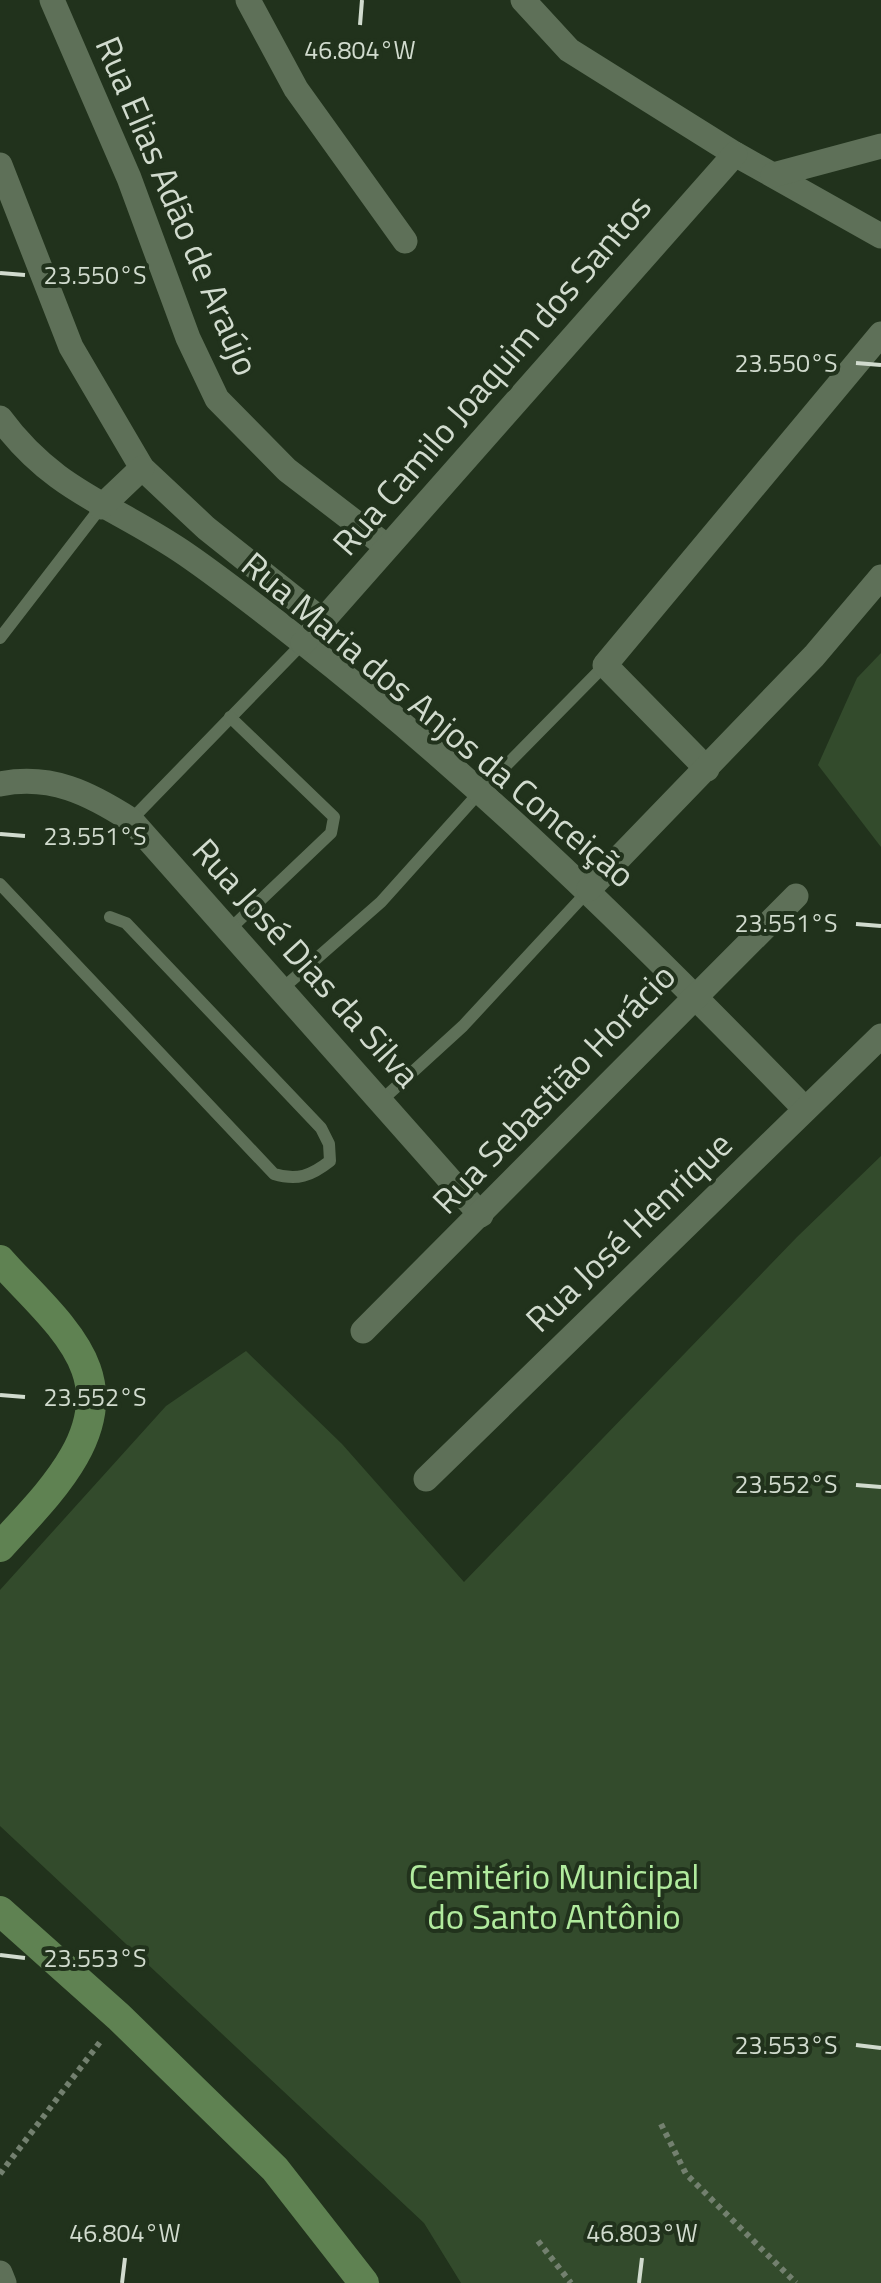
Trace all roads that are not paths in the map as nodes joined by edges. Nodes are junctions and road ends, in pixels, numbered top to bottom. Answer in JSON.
{"nodes":[{"id":1,"x":52,"y":0,"type":"edge"},
{"id":2,"x":248,"y":0,"type":"edge"},
{"id":3,"x":523,"y":0,"type":"edge"},
{"id":4,"x":881,"y":146,"type":"edge"},
{"id":5,"x":735,"y":154,"type":"junction"},
{"id":6,"x":0,"y":165,"type":"edge"},
{"id":7,"x":774,"y":175,"type":"junction"},
{"id":8,"x":881,"y":236,"type":"edge"},
{"id":9,"x":405,"y":242,"type":"dead end"},
{"id":10,"x":881,"y":334,"type":"edge"},
{"id":11,"x":0,"y":418,"type":"edge"},
{"id":12,"x":142,"y":468,"type":"junction"},
{"id":13,"x":101,"y":507,"type":"junction"},
{"id":14,"x":386,"y":546,"type":"junction"},
{"id":15,"x":881,"y":577,"type":"edge"},
{"id":16,"x":323,"y":622,"type":"junction"},
{"id":17,"x":0,"y":638,"type":"edge"},
{"id":18,"x":303,"y":643,"type":"junction"},
{"id":19,"x":604,"y":665,"type":"junction"},
{"id":20,"x":230,"y":717,"type":"junction"},
{"id":21,"x":707,"y":769,"type":"junction"},
{"id":22,"x":0,"y":784,"type":"edge"},
{"id":23,"x":478,"y":794,"type":"junction"},
{"id":24,"x":131,"y":820,"type":"junction"},
{"id":25,"x":0,"y":884,"type":"edge"},
{"id":26,"x":589,"y":889,"type":"junction"},
{"id":27,"x":796,"y":896,"type":"dead end"},
{"id":28,"x":110,"y":917,"type":"dead end"},
{"id":29,"x":230,"y":929,"type":"junction"},
{"id":30,"x":282,"y":988,"type":"junction"},
{"id":31,"x":695,"y":995,"type":"junction"},
{"id":32,"x":881,"y":1036,"type":"edge"},
{"id":33,"x":383,"y":1100,"type":"junction"},
{"id":34,"x":804,"y":1109,"type":"junction"},
{"id":35,"x":481,"y":1214,"type":"junction"},
{"id":36,"x":0,"y":1260,"type":"edge"},
{"id":37,"x":363,"y":1331,"type":"dead end"},
{"id":38,"x":426,"y":1478,"type":"dead end"},
{"id":39,"x":0,"y":1547,"type":"edge"},
{"id":40,"x":0,"y":1911,"type":"edge"},
{"id":41,"x":0,"y":2274,"type":"edge"},
{"id":42,"x":4,"y":2283,"type":"edge"},
{"id":43,"x":364,"y":2283,"type":"edge"}],
"edges":[{"from":1,"to":14,"type":"street","name":"Rua Elias Adão de Araújo"},
{"from":2,"to":9,"type":"street"},
{"from":3,"to":5,"type":"street"},
{"from":4,"to":7,"type":"street"},
{"from":5,"to":7,"type":"street"},
{"from":5,"to":14,"type":"street","name":"Rua Camilo Joaquim dos Santos"},
{"from":6,"to":12,"type":"street"},
{"from":7,"to":8,"type":"street"},
{"from":10,"to":19,"type":"street"},
{"from":11,"to":13,"type":"street","name":"Rua Maria dos Anjos da Conceição"},
{"from":12,"to":13,"type":"street"},
{"from":12,"to":16,"type":"street"},
{"from":13,"to":17,"type":"lane"},
{"from":13,"to":18,"type":"street","name":"Rua Maria dos Anjos da Conceição"},
{"from":14,"to":16,"type":"street","name":"Rua Camilo Joaquim dos Santos"},
{"from":15,"to":21,"type":"street"},
{"from":16,"to":18,"type":"street","name":"Rua Camilo Joaquim dos Santos"},
{"from":18,"to":20,"type":"lane"},
{"from":18,"to":23,"type":"street","name":"Rua Maria dos Anjos da Conceição"},
{"from":19,"to":21,"type":"street"},
{"from":19,"to":23,"type":"lane"},
{"from":20,"to":24,"type":"lane"},
{"from":20,"to":29,"type":"lane"},
{"from":21,"to":26,"type":"street"},
{"from":22,"to":24,"type":"street","name":"Rua José Dias da Silva"},
{"from":23,"to":26,"type":"street","name":"Rua Maria dos Anjos da Conceição"},
{"from":23,"to":30,"type":"lane"},
{"from":24,"to":29,"type":"street","name":"Rua José Dias da Silva"},
{"from":25,"to":28,"type":"lane"},
{"from":26,"to":31,"type":"street","name":"Rua Maria dos Anjos da Conceição"},
{"from":26,"to":33,"type":"lane"},
{"from":27,"to":31,"type":"street","name":"Rua Sebastião Horácio"},
{"from":29,"to":30,"type":"street","name":"Rua José Dias da Silva"},
{"from":30,"to":33,"type":"street","name":"Rua José Dias da Silva"},
{"from":31,"to":34,"type":"street","name":"Rua Maria dos Anjos da Conceição"},
{"from":31,"to":35,"type":"street","name":"Rua Sebastião Horácio"},
{"from":32,"to":34,"type":"street","name":"Rua José Henrique"},
{"from":33,"to":35,"type":"street","name":"Rua José Dias da Silva"},
{"from":34,"to":38,"type":"street","name":"Rua José Henrique"},
{"from":35,"to":37,"type":"street","name":"Rua Sebastião Horácio"},
{"from":36,"to":39,"type":"main road"},
{"from":40,"to":43,"type":"main road"},
{"from":41,"to":42,"type":"street"}]}
